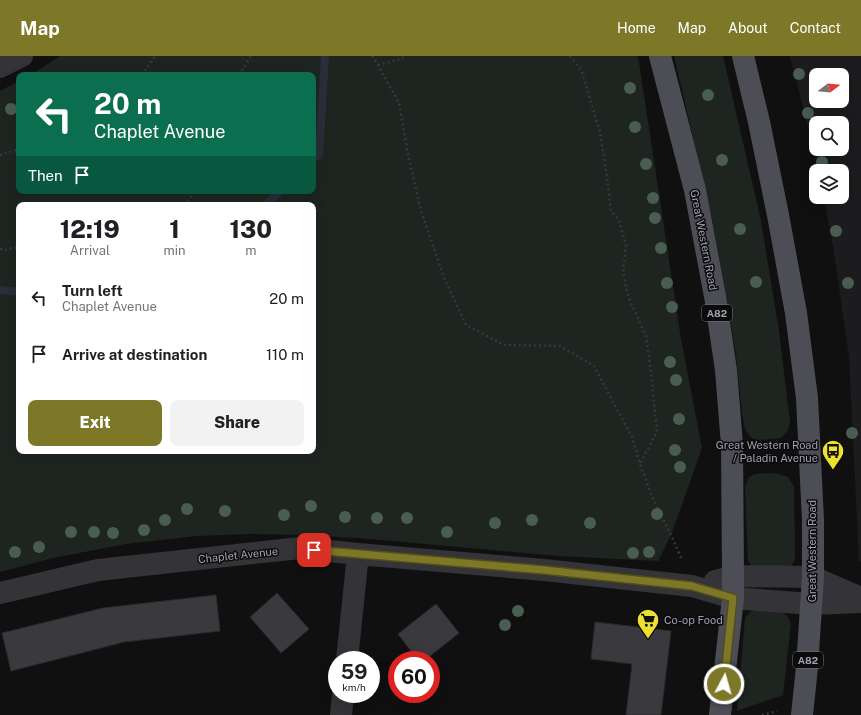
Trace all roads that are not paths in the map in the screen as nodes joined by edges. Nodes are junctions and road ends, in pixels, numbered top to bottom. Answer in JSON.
{"nodes":[{"id":1,"x":22,"y":56,"type":"edge"},
{"id":2,"x":660,"y":56,"type":"edge"},
{"id":3,"x":743,"y":56,"type":"edge"},
{"id":4,"x":0,"y":67,"type":"edge"},
{"id":5,"x":358,"y":554,"type":"junction"},
{"id":6,"x":733,"y":576,"type":"junction"},
{"id":7,"x":813,"y":578,"type":"junction"},
{"id":8,"x":692,"y":586,"type":"junction"},
{"id":9,"x":0,"y":593,"type":"edge"},
{"id":10,"x":733,"y":598,"type":"junction"},
{"id":11,"x":861,"y":598,"type":"edge"},
{"id":12,"x":861,"y":602,"type":"edge"},
{"id":13,"x":812,"y":604,"type":"junction"},
{"id":14,"x":348,"y":651,"type":"edge"},
{"id":15,"x":342,"y":703,"type":"edge"},
{"id":16,"x":341,"y":715,"type":"edge"},
{"id":17,"x":720,"y":715,"type":"edge"},
{"id":18,"x":802,"y":715,"type":"edge"}],
"edges":[{"from":1,"to":4,"type":"street"},
{"from":2,"to":6,"type":"main road","name":"Great Western Road","number":"A82"},
{"from":3,"to":7,"type":"main road","name":"Great Western Road","number":"A82"},
{"from":5,"to":8,"type":"street","name":"Chaplet Avenue"},
{"from":5,"to":9,"type":"street","name":"Chaplet Avenue"},
{"from":5,"to":14,"type":"street"},
{"from":6,"to":7,"type":"street","name":"Chaplet Avenue"},
{"from":6,"to":8,"type":"street","name":"Chaplet Avenue"},
{"from":6,"to":10,"type":"main road","name":"Great Western Road","number":"A82"},
{"from":7,"to":11,"type":"street"},
{"from":7,"to":13,"type":"main road","name":"Great Western Road","number":"A82"},
{"from":8,"to":10,"type":"street","name":"Chaplet Avenue"},
{"from":10,"to":13,"type":"street","name":"Chaplet Avenue"},
{"from":10,"to":17,"type":"main road","name":"Great Western Road","number":"A82"},
{"from":12,"to":13,"type":"street","name":"Chaplet Avenue"},
{"from":13,"to":18,"type":"main road","name":"Great Western Road","number":"A82"},
{"from":15,"to":16,"type":"street"}]}
